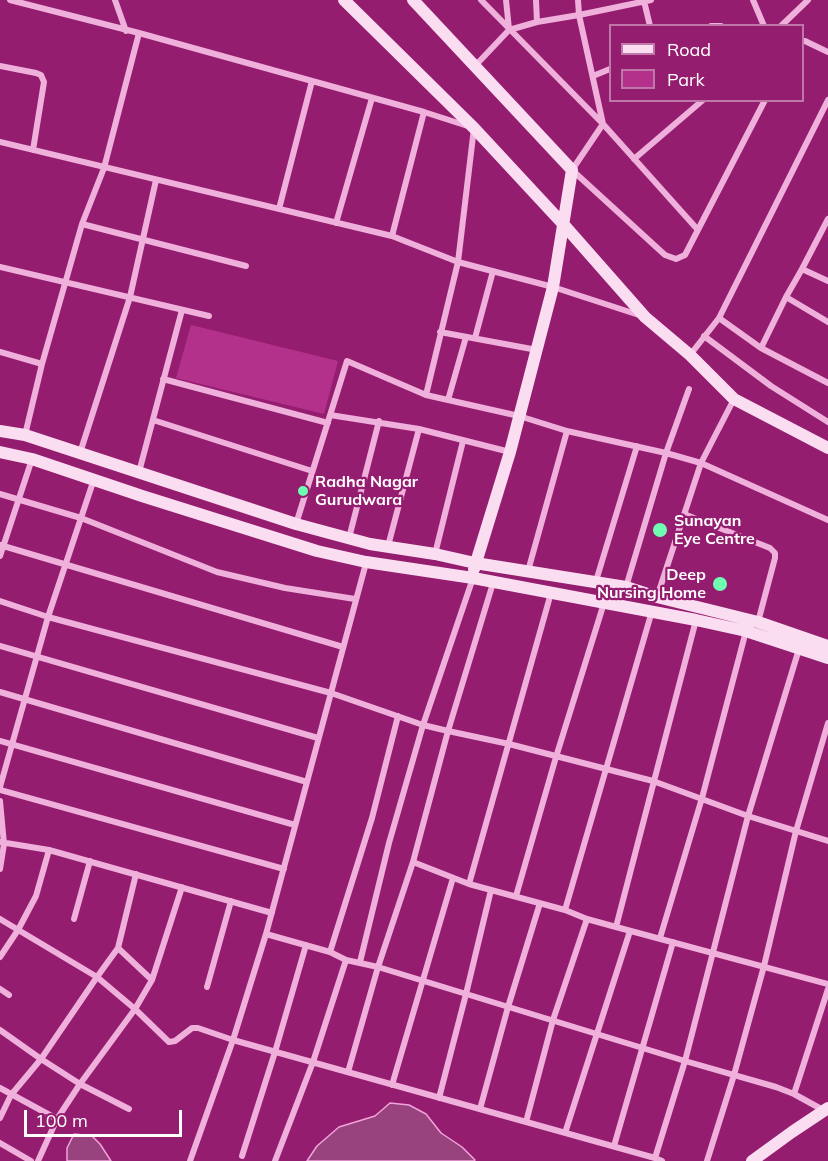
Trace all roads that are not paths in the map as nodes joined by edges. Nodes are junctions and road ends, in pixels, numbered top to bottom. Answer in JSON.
{"nodes":[{"id":1,"x":10,"y":0,"type":"edge"},
{"id":2,"x":115,"y":0,"type":"edge"},
{"id":3,"x":344,"y":0,"type":"edge"},
{"id":4,"x":413,"y":0,"type":"edge"},
{"id":5,"x":481,"y":0,"type":"edge"},
{"id":6,"x":506,"y":0,"type":"edge"},
{"id":7,"x":536,"y":0,"type":"edge"},
{"id":8,"x":578,"y":0,"type":"edge"},
{"id":9,"x":753,"y":0,"type":"edge"},
{"id":10,"x":808,"y":0,"type":"edge"},
{"id":11,"x":646,"y":1,"type":"edge"},
{"id":12,"x":579,"y":15,"type":"junction"},
{"id":13,"x":537,"y":22,"type":"junction"},
{"id":14,"x":650,"y":24,"type":"edge"},
{"id":15,"x":763,"y":24,"type":"edge"},
{"id":16,"x":784,"y":24,"type":"edge"},
{"id":17,"x":509,"y":30,"type":"junction"},
{"id":18,"x":126,"y":31,"type":"junction"},
{"id":19,"x":139,"y":33,"type":"junction"},
{"id":20,"x":804,"y":41,"type":"edge"},
{"id":21,"x":828,"y":52,"type":"edge"},
{"id":22,"x":0,"y":66,"type":"edge"},
{"id":23,"x":475,"y":66,"type":"junction"},
{"id":24,"x":609,"y":69,"type":"edge"},
{"id":25,"x":593,"y":76,"type":"junction"},
{"id":26,"x":312,"y":81,"type":"junction"},
{"id":27,"x":372,"y":98,"type":"junction"},
{"id":28,"x":828,"y":100,"type":"edge"},
{"id":29,"x":692,"y":102,"type":"edge"},
{"id":30,"x":701,"y":102,"type":"edge"},
{"id":31,"x":764,"y":102,"type":"edge"},
{"id":32,"x":696,"y":107,"type":"junction"},
{"id":33,"x":424,"y":112,"type":"junction"},
{"id":34,"x":603,"y":124,"type":"junction"},
{"id":35,"x":474,"y":128,"type":"junction"},
{"id":36,"x":0,"y":142,"type":"edge"},
{"id":37,"x":33,"y":150,"type":"junction"},
{"id":38,"x":634,"y":159,"type":"junction"},
{"id":39,"x":104,"y":168,"type":"junction"},
{"id":40,"x":572,"y":170,"type":"junction"},
{"id":41,"x":156,"y":180,"type":"junction"},
{"id":42,"x":279,"y":209,"type":"junction"},
{"id":43,"x":828,"y":219,"type":"edge"},
{"id":44,"x":336,"y":223,"type":"junction"},
{"id":45,"x":82,"y":224,"type":"junction"},
{"id":46,"x":564,"y":225,"type":"junction"},
{"id":47,"x":698,"y":230,"type":"junction"},
{"id":48,"x":393,"y":236,"type":"junction"},
{"id":49,"x":143,"y":239,"type":"junction"},
{"id":50,"x":458,"y":262,"type":"junction"},
{"id":51,"x":246,"y":266,"type":"dead end"},
{"id":52,"x":0,"y":267,"type":"edge"},
{"id":53,"x":802,"y":269,"type":"junction"},
{"id":54,"x":493,"y":271,"type":"junction"},
{"id":55,"x":828,"y":281,"type":"edge"},
{"id":56,"x":66,"y":282,"type":"junction"},
{"id":57,"x":553,"y":287,"type":"junction"},
{"id":58,"x":130,"y":297,"type":"junction"},
{"id":59,"x":786,"y":297,"type":"junction"},
{"id":60,"x":182,"y":309,"type":"junction"},
{"id":61,"x":209,"y":316,"type":"dead end"},
{"id":62,"x":645,"y":317,"type":"junction"},
{"id":63,"x":719,"y":318,"type":"junction"},
{"id":64,"x":828,"y":322,"type":"edge"},
{"id":65,"x":441,"y":332,"type":"junction"},
{"id":66,"x":704,"y":336,"type":"junction"},
{"id":67,"x":466,"y":337,"type":"junction"},
{"id":68,"x":475,"y":338,"type":"junction"},
{"id":69,"x":761,"y":348,"type":"junction"},
{"id":70,"x":537,"y":350,"type":"junction"},
{"id":71,"x":0,"y":352,"type":"edge"},
{"id":72,"x":690,"y":355,"type":"junction"},
{"id":73,"x":42,"y":364,"type":"junction"},
{"id":74,"x":163,"y":379,"type":"junction"},
{"id":75,"x":828,"y":383,"type":"edge"},
{"id":76,"x":689,"y":389,"type":"dead end"},
{"id":77,"x":426,"y":395,"type":"junction"},
{"id":78,"x":734,"y":399,"type":"junction"},
{"id":79,"x":448,"y":400,"type":"junction"},
{"id":80,"x":330,"y":415,"type":"junction"},
{"id":81,"x":519,"y":416,"type":"junction"},
{"id":82,"x":153,"y":420,"type":"junction"},
{"id":83,"x":379,"y":421,"type":"junction"},
{"id":84,"x":828,"y":422,"type":"edge"},
{"id":85,"x":328,"y":423,"type":"junction"},
{"id":86,"x":419,"y":429,"type":"junction"},
{"id":87,"x":0,"y":430,"type":"edge"},
{"id":88,"x":567,"y":431,"type":"junction"},
{"id":89,"x":26,"y":435,"type":"junction"},
{"id":90,"x":463,"y":441,"type":"junction"},
{"id":91,"x":637,"y":446,"type":"junction"},
{"id":92,"x":828,"y":448,"type":"edge"},
{"id":93,"x":0,"y":452,"type":"edge"},
{"id":94,"x":510,"y":452,"type":"junction"},
{"id":95,"x":666,"y":453,"type":"junction"},
{"id":96,"x":80,"y":454,"type":"junction"},
{"id":97,"x":32,"y":459,"type":"junction"},
{"id":98,"x":701,"y":463,"type":"junction"},
{"id":99,"x":312,"y":471,"type":"junction"},
{"id":100,"x":139,"y":472,"type":"junction"},
{"id":101,"x":94,"y":479,"type":"junction"},
{"id":102,"x":0,"y":494,"type":"edge"},
{"id":103,"x":18,"y":499,"type":"junction"},
{"id":104,"x":684,"y":514,"type":"junction"},
{"id":105,"x":81,"y":518,"type":"junction"},
{"id":106,"x":828,"y":520,"type":"edge"},
{"id":107,"x":296,"y":524,"type":"junction"},
{"id":108,"x":349,"y":538,"type":"junction"},
{"id":109,"x":2,"y":545,"type":"edge"},
{"id":110,"x":388,"y":547,"type":"junction"},
{"id":111,"x":435,"y":554,"type":"junction"},
{"id":112,"x":0,"y":556,"type":"edge"},
{"id":113,"x":366,"y":562,"type":"junction"},
{"id":114,"x":475,"y":563,"type":"junction"},
{"id":115,"x":65,"y":565,"type":"junction"},
{"id":116,"x":528,"y":571,"type":"junction"},
{"id":117,"x":473,"y":578,"type":"junction"},
{"id":118,"x":596,"y":581,"type":"junction"},
{"id":119,"x":493,"y":583,"type":"junction"},
{"id":120,"x":626,"y":587,"type":"junction"},
{"id":121,"x":551,"y":593,"type":"junction"},
{"id":122,"x":657,"y":597,"type":"junction"},
{"id":123,"x":355,"y":599,"type":"junction"},
{"id":124,"x":0,"y":601,"type":"edge"},
{"id":125,"x":604,"y":603,"type":"junction"},
{"id":126,"x":652,"y":611,"type":"junction"},
{"id":127,"x":48,"y":617,"type":"junction"},
{"id":128,"x":696,"y":620,"type":"junction"},
{"id":129,"x":758,"y":622,"type":"junction"},
{"id":130,"x":746,"y":631,"type":"junction"},
{"id":131,"x":0,"y":646,"type":"edge"},
{"id":132,"x":828,"y":646,"type":"edge"},
{"id":133,"x":343,"y":647,"type":"junction"},
{"id":134,"x":799,"y":648,"type":"junction"},
{"id":135,"x":37,"y":656,"type":"junction"},
{"id":136,"x":828,"y":658,"type":"edge"},
{"id":137,"x":0,"y":692,"type":"edge"},
{"id":138,"x":331,"y":693,"type":"junction"},
{"id":139,"x":25,"y":699,"type":"junction"},
{"id":140,"x":398,"y":716,"type":"junction"},
{"id":141,"x":828,"y":723,"type":"edge"},
{"id":142,"x":423,"y":724,"type":"junction"},
{"id":143,"x":448,"y":731,"type":"junction"},
{"id":144,"x":318,"y":738,"type":"junction"},
{"id":145,"x":0,"y":741,"type":"edge"},
{"id":146,"x":509,"y":744,"type":"junction"},
{"id":147,"x":12,"y":745,"type":"junction"},
{"id":148,"x":556,"y":757,"type":"junction"},
{"id":149,"x":606,"y":769,"type":"junction"},
{"id":150,"x":653,"y":781,"type":"junction"},
{"id":151,"x":307,"y":782,"type":"junction"},
{"id":152,"x":0,"y":788,"type":"edge"},
{"id":153,"x":702,"y":798,"type":"junction"},
{"id":154,"x":0,"y":801,"type":"edge"},
{"id":155,"x":748,"y":816,"type":"junction"},
{"id":156,"x":295,"y":825,"type":"junction"},
{"id":157,"x":796,"y":831,"type":"junction"},
{"id":158,"x":828,"y":841,"type":"edge"},
{"id":159,"x":2,"y":843,"type":"edge"},
{"id":160,"x":49,"y":850,"type":"junction"},
{"id":161,"x":90,"y":861,"type":"junction"},
{"id":162,"x":413,"y":862,"type":"junction"},
{"id":163,"x":0,"y":869,"type":"edge"},
{"id":164,"x":284,"y":869,"type":"junction"},
{"id":165,"x":136,"y":874,"type":"junction"},
{"id":166,"x":453,"y":878,"type":"junction"},
{"id":167,"x":468,"y":884,"type":"junction"},
{"id":168,"x":182,"y":887,"type":"junction"},
{"id":169,"x":491,"y":890,"type":"junction"},
{"id":170,"x":516,"y":896,"type":"junction"},
{"id":171,"x":231,"y":902,"type":"junction"},
{"id":172,"x":540,"y":903,"type":"junction"},
{"id":173,"x":565,"y":910,"type":"junction"},
{"id":174,"x":272,"y":913,"type":"junction"},
{"id":175,"x":74,"y":919,"type":"dead end"},
{"id":176,"x":587,"y":919,"type":"junction"},
{"id":177,"x":0,"y":920,"type":"edge"},
{"id":178,"x":616,"y":927,"type":"junction"},
{"id":179,"x":18,"y":930,"type":"junction"},
{"id":180,"x":630,"y":931,"type":"junction"},
{"id":181,"x":266,"y":934,"type":"junction"},
{"id":182,"x":660,"y":938,"type":"junction"},
{"id":183,"x":673,"y":942,"type":"junction"},
{"id":184,"x":306,"y":945,"type":"junction"},
{"id":185,"x":118,"y":948,"type":"junction"},
{"id":186,"x":330,"y":952,"type":"junction"},
{"id":187,"x":712,"y":954,"type":"junction"},
{"id":188,"x":0,"y":957,"type":"edge"},
{"id":189,"x":346,"y":960,"type":"junction"},
{"id":190,"x":360,"y":962,"type":"junction"},
{"id":191,"x":764,"y":966,"type":"junction"},
{"id":192,"x":378,"y":967,"type":"junction"},
{"id":193,"x":97,"y":976,"type":"junction"},
{"id":194,"x":152,"y":980,"type":"junction"},
{"id":195,"x":423,"y":981,"type":"junction"},
{"id":196,"x":828,"y":984,"type":"edge"},
{"id":197,"x":207,"y":987,"type":"dead end"},
{"id":198,"x":0,"y":989,"type":"edge"},
{"id":199,"x":828,"y":989,"type":"edge"},
{"id":200,"x":466,"y":994,"type":"junction"},
{"id":201,"x":9,"y":995,"type":"dead end"},
{"id":202,"x":508,"y":1007,"type":"junction"},
{"id":203,"x":135,"y":1009,"type":"junction"},
{"id":204,"x":553,"y":1020,"type":"junction"},
{"id":205,"x":0,"y":1030,"type":"edge"},
{"id":206,"x":596,"y":1034,"type":"junction"},
{"id":207,"x":233,"y":1040,"type":"junction"},
{"id":208,"x":642,"y":1048,"type":"junction"},
{"id":209,"x":275,"y":1052,"type":"junction"},
{"id":210,"x":41,"y":1059,"type":"junction"},
{"id":211,"x":685,"y":1061,"type":"junction"},
{"id":212,"x":313,"y":1062,"type":"junction"},
{"id":213,"x":348,"y":1072,"type":"junction"},
{"id":214,"x":734,"y":1075,"type":"junction"},
{"id":215,"x":80,"y":1083,"type":"junction"},
{"id":216,"x":392,"y":1085,"type":"junction"},
{"id":217,"x":0,"y":1088,"type":"edge"},
{"id":218,"x":794,"y":1094,"type":"junction"},
{"id":219,"x":11,"y":1095,"type":"junction"},
{"id":220,"x":438,"y":1098,"type":"junction"},
{"id":221,"x":129,"y":1109,"type":"dead end"},
{"id":222,"x":480,"y":1109,"type":"junction"},
{"id":223,"x":827,"y":1111,"type":"edge"},
{"id":224,"x":0,"y":1118,"type":"edge"},
{"id":225,"x":57,"y":1119,"type":"junction"},
{"id":226,"x":526,"y":1122,"type":"junction"},
{"id":227,"x":565,"y":1133,"type":"junction"},
{"id":228,"x":0,"y":1143,"type":"edge"},
{"id":229,"x":614,"y":1146,"type":"junction"},
{"id":230,"x":243,"y":1156,"type":"dead end"},
{"id":231,"x":658,"y":1159,"type":"edge"},
{"id":232,"x":31,"y":1161,"type":"edge"},
{"id":233,"x":38,"y":1161,"type":"edge"},
{"id":234,"x":190,"y":1161,"type":"edge"},
{"id":235,"x":275,"y":1161,"type":"edge"},
{"id":236,"x":707,"y":1161,"type":"edge"},
{"id":237,"x":752,"y":1161,"type":"edge"}],
"edges":[{"from":1,"to":18,"type":"street"},
{"from":2,"to":18,"type":"street"},
{"from":3,"to":35,"type":"main road"},
{"from":4,"to":23,"type":"main road"},
{"from":5,"to":17,"type":"street"},
{"from":6,"to":17,"type":"street"},
{"from":7,"to":13,"type":"street"},
{"from":8,"to":12,"type":"street"},
{"from":9,"to":15,"type":"street"},
{"from":10,"to":16,"type":"street"},
{"from":11,"to":12,"type":"street"},
{"from":11,"to":14,"type":"street"},
{"from":12,"to":13,"type":"street"},
{"from":12,"to":25,"type":"street"},
{"from":13,"to":17,"type":"street"},
{"from":17,"to":23,"type":"street"},
{"from":17,"to":34,"type":"street"},
{"from":18,"to":19,"type":"street"},
{"from":19,"to":26,"type":"street"},
{"from":19,"to":39,"type":"street"},
{"from":20,"to":21,"type":"street"},
{"from":22,"to":37,"type":"street"},
{"from":23,"to":40,"type":"main road"},
{"from":24,"to":25,"type":"street"},
{"from":25,"to":34,"type":"street"},
{"from":26,"to":27,"type":"street"},
{"from":26,"to":42,"type":"street"},
{"from":27,"to":33,"type":"street"},
{"from":27,"to":44,"type":"street"},
{"from":28,"to":63,"type":"street"},
{"from":29,"to":32,"type":"street"},
{"from":30,"to":32,"type":"street"},
{"from":31,"to":47,"type":"street"},
{"from":32,"to":38,"type":"street"},
{"from":33,"to":35,"type":"street"},
{"from":33,"to":48,"type":"street"},
{"from":34,"to":38,"type":"street"},
{"from":34,"to":40,"type":"street"},
{"from":35,"to":46,"type":"main road"},
{"from":35,"to":50,"type":"street"},
{"from":36,"to":37,"type":"street"},
{"from":37,"to":39,"type":"street"},
{"from":38,"to":47,"type":"street"},
{"from":39,"to":41,"type":"street"},
{"from":39,"to":45,"type":"street"},
{"from":40,"to":46,"type":"main road"},
{"from":40,"to":47,"type":"street"},
{"from":41,"to":42,"type":"street"},
{"from":41,"to":49,"type":"street"},
{"from":42,"to":44,"type":"street"},
{"from":43,"to":53,"type":"street"},
{"from":44,"to":48,"type":"street"},
{"from":45,"to":49,"type":"street"},
{"from":45,"to":56,"type":"street"},
{"from":46,"to":57,"type":"main road"},
{"from":46,"to":62,"type":"main road"},
{"from":48,"to":50,"type":"street"},
{"from":49,"to":51,"type":"street"},
{"from":49,"to":58,"type":"street"},
{"from":50,"to":54,"type":"street"},
{"from":50,"to":65,"type":"street"},
{"from":52,"to":56,"type":"street"},
{"from":53,"to":55,"type":"street"},
{"from":53,"to":59,"type":"street"},
{"from":54,"to":57,"type":"street"},
{"from":54,"to":68,"type":"street"},
{"from":56,"to":58,"type":"street"},
{"from":56,"to":73,"type":"street"},
{"from":57,"to":62,"type":"street"},
{"from":57,"to":70,"type":"main road"},
{"from":58,"to":60,"type":"street"},
{"from":58,"to":96,"type":"street"},
{"from":59,"to":64,"type":"street"},
{"from":59,"to":69,"type":"street"},
{"from":60,"to":61,"type":"street"},
{"from":60,"to":74,"type":"street"},
{"from":62,"to":72,"type":"main road"},
{"from":63,"to":66,"type":"street"},
{"from":63,"to":69,"type":"street"},
{"from":65,"to":67,"type":"street"},
{"from":65,"to":77,"type":"street"},
{"from":66,"to":72,"type":"street"},
{"from":66,"to":84,"type":"street"},
{"from":67,"to":68,"type":"street"},
{"from":67,"to":79,"type":"street"},
{"from":68,"to":70,"type":"street"},
{"from":69,"to":75,"type":"street"},
{"from":70,"to":81,"type":"main road"},
{"from":71,"to":73,"type":"street"},
{"from":72,"to":78,"type":"main road"},
{"from":73,"to":89,"type":"street"},
{"from":74,"to":82,"type":"street"},
{"from":74,"to":85,"type":"street"},
{"from":76,"to":95,"type":"street"},
{"from":77,"to":79,"type":"street"},
{"from":77,"to":80,"type":"street"},
{"from":78,"to":92,"type":"main road"},
{"from":78,"to":98,"type":"street"},
{"from":79,"to":81,"type":"street"},
{"from":80,"to":83,"type":"street"},
{"from":80,"to":85,"type":"street"},
{"from":81,"to":88,"type":"street"},
{"from":81,"to":94,"type":"main road"},
{"from":82,"to":99,"type":"street"},
{"from":82,"to":100,"type":"street"},
{"from":83,"to":86,"type":"street"},
{"from":83,"to":108,"type":"street"},
{"from":85,"to":99,"type":"street"},
{"from":86,"to":90,"type":"street"},
{"from":86,"to":110,"type":"street"},
{"from":87,"to":89,"type":"main road"},
{"from":88,"to":91,"type":"street"},
{"from":88,"to":116,"type":"street"},
{"from":89,"to":96,"type":"main road"},
{"from":90,"to":94,"type":"street"},
{"from":90,"to":111,"type":"street"},
{"from":91,"to":95,"type":"street"},
{"from":91,"to":118,"type":"street"},
{"from":93,"to":97,"type":"main road"},
{"from":94,"to":114,"type":"main road"},
{"from":95,"to":98,"type":"street"},
{"from":95,"to":120,"type":"street"},
{"from":96,"to":100,"type":"main road"},
{"from":97,"to":101,"type":"main road"},
{"from":97,"to":103,"type":"street"},
{"from":98,"to":104,"type":"street"},
{"from":98,"to":106,"type":"street"},
{"from":99,"to":107,"type":"street"},
{"from":100,"to":107,"type":"main road"},
{"from":101,"to":105,"type":"street"},
{"from":101,"to":113,"type":"main road"},
{"from":102,"to":103,"type":"street"},
{"from":103,"to":105,"type":"street"},
{"from":103,"to":109,"type":"street"},
{"from":104,"to":122,"type":"street"},
{"from":104,"to":129,"type":"street"},
{"from":105,"to":115,"type":"street"},
{"from":105,"to":123,"type":"street"},
{"from":107,"to":108,"type":"main road"},
{"from":108,"to":110,"type":"main road"},
{"from":109,"to":112,"type":"street"},
{"from":109,"to":115,"type":"street"},
{"from":110,"to":111,"type":"main road"},
{"from":111,"to":114,"type":"main road"},
{"from":113,"to":117,"type":"main road"},
{"from":113,"to":123,"type":"street"},
{"from":114,"to":116,"type":"main road"},
{"from":114,"to":117,"type":"main road"},
{"from":115,"to":127,"type":"street"},
{"from":115,"to":133,"type":"street"},
{"from":116,"to":118,"type":"main road"},
{"from":117,"to":119,"type":"main road"},
{"from":117,"to":142,"type":"street"},
{"from":118,"to":120,"type":"main road"},
{"from":119,"to":121,"type":"main road"},
{"from":119,"to":143,"type":"street"},
{"from":120,"to":122,"type":"main road"},
{"from":121,"to":125,"type":"main road"},
{"from":121,"to":146,"type":"street"},
{"from":122,"to":129,"type":"main road"},
{"from":123,"to":133,"type":"street"},
{"from":124,"to":127,"type":"street"},
{"from":125,"to":126,"type":"main road"},
{"from":125,"to":148,"type":"street"},
{"from":126,"to":128,"type":"main road"},
{"from":126,"to":149,"type":"street"},
{"from":127,"to":135,"type":"street"},
{"from":127,"to":138,"type":"street"},
{"from":128,"to":130,"type":"main road"},
{"from":128,"to":150,"type":"street"},
{"from":129,"to":132,"type":"main road"},
{"from":130,"to":134,"type":"main road"},
{"from":130,"to":153,"type":"street"},
{"from":131,"to":135,"type":"street"},
{"from":133,"to":138,"type":"street"},
{"from":134,"to":136,"type":"main road"},
{"from":134,"to":155,"type":"street"},
{"from":135,"to":139,"type":"street"},
{"from":135,"to":144,"type":"street"},
{"from":137,"to":139,"type":"street"},
{"from":138,"to":140,"type":"street"},
{"from":138,"to":144,"type":"street"},
{"from":139,"to":147,"type":"street"},
{"from":139,"to":151,"type":"street"},
{"from":140,"to":142,"type":"street"},
{"from":140,"to":186,"type":"street"},
{"from":141,"to":157,"type":"street"},
{"from":142,"to":143,"type":"street"},
{"from":142,"to":190,"type":"street"},
{"from":143,"to":146,"type":"street"},
{"from":143,"to":162,"type":"street"},
{"from":144,"to":151,"type":"street"},
{"from":145,"to":147,"type":"street"},
{"from":146,"to":148,"type":"street"},
{"from":146,"to":167,"type":"street"},
{"from":147,"to":152,"type":"street"},
{"from":147,"to":156,"type":"street"},
{"from":148,"to":149,"type":"street"},
{"from":148,"to":170,"type":"street"},
{"from":149,"to":150,"type":"street"},
{"from":149,"to":173,"type":"street"},
{"from":150,"to":153,"type":"street"},
{"from":150,"to":178,"type":"street"},
{"from":151,"to":156,"type":"street"},
{"from":152,"to":164,"type":"street"},
{"from":153,"to":155,"type":"street"},
{"from":153,"to":182,"type":"street"},
{"from":154,"to":159,"type":"street"},
{"from":155,"to":157,"type":"street"},
{"from":155,"to":187,"type":"street"},
{"from":156,"to":164,"type":"street"},
{"from":157,"to":158,"type":"street"},
{"from":157,"to":191,"type":"street"},
{"from":159,"to":160,"type":"street"},
{"from":159,"to":163,"type":"street"},
{"from":160,"to":161,"type":"street"},
{"from":160,"to":179,"type":"street"},
{"from":161,"to":165,"type":"street"},
{"from":161,"to":175,"type":"street"},
{"from":162,"to":166,"type":"street"},
{"from":162,"to":192,"type":"street"},
{"from":164,"to":174,"type":"street"},
{"from":165,"to":168,"type":"street"},
{"from":165,"to":185,"type":"street"},
{"from":166,"to":167,"type":"street"},
{"from":166,"to":195,"type":"street"},
{"from":167,"to":169,"type":"street"},
{"from":168,"to":171,"type":"street"},
{"from":168,"to":194,"type":"street"},
{"from":169,"to":170,"type":"street"},
{"from":169,"to":200,"type":"street"},
{"from":170,"to":172,"type":"street"},
{"from":171,"to":174,"type":"street"},
{"from":171,"to":197,"type":"street"},
{"from":172,"to":173,"type":"street"},
{"from":172,"to":202,"type":"street"},
{"from":173,"to":176,"type":"street"},
{"from":174,"to":181,"type":"street"},
{"from":176,"to":178,"type":"street"},
{"from":176,"to":204,"type":"street"},
{"from":177,"to":179,"type":"street"},
{"from":178,"to":180,"type":"street"},
{"from":179,"to":188,"type":"street"},
{"from":179,"to":193,"type":"street"},
{"from":180,"to":182,"type":"street"},
{"from":180,"to":206,"type":"street"},
{"from":181,"to":184,"type":"street"},
{"from":181,"to":207,"type":"street"},
{"from":182,"to":183,"type":"street"},
{"from":183,"to":187,"type":"street"},
{"from":183,"to":208,"type":"street"},
{"from":184,"to":186,"type":"street"},
{"from":184,"to":209,"type":"street"},
{"from":185,"to":193,"type":"street"},
{"from":185,"to":194,"type":"street"},
{"from":186,"to":189,"type":"street"},
{"from":187,"to":191,"type":"street"},
{"from":187,"to":211,"type":"street"},
{"from":189,"to":190,"type":"street"},
{"from":189,"to":212,"type":"street"},
{"from":190,"to":192,"type":"street"},
{"from":191,"to":196,"type":"street"},
{"from":191,"to":214,"type":"street"},
{"from":192,"to":195,"type":"street"},
{"from":192,"to":213,"type":"street"},
{"from":193,"to":203,"type":"street"},
{"from":193,"to":210,"type":"street"},
{"from":194,"to":203,"type":"street"},
{"from":195,"to":200,"type":"street"},
{"from":195,"to":216,"type":"street"},
{"from":198,"to":201,"type":"street"},
{"from":199,"to":218,"type":"street"},
{"from":200,"to":202,"type":"street"},
{"from":200,"to":220,"type":"street"},
{"from":202,"to":204,"type":"street"},
{"from":202,"to":222,"type":"street"},
{"from":203,"to":207,"type":"street"},
{"from":203,"to":215,"type":"street"},
{"from":204,"to":206,"type":"street"},
{"from":204,"to":226,"type":"street"},
{"from":205,"to":210,"type":"street"},
{"from":206,"to":208,"type":"street"},
{"from":206,"to":227,"type":"street"},
{"from":207,"to":209,"type":"street"},
{"from":207,"to":234,"type":"street"},
{"from":208,"to":211,"type":"street"},
{"from":208,"to":229,"type":"street"},
{"from":209,"to":212,"type":"street"},
{"from":209,"to":230,"type":"street"},
{"from":210,"to":215,"type":"street"},
{"from":210,"to":219,"type":"street"},
{"from":211,"to":214,"type":"street"},
{"from":211,"to":231,"type":"street"},
{"from":212,"to":213,"type":"street"},
{"from":212,"to":235,"type":"street"},
{"from":213,"to":216,"type":"street"},
{"from":214,"to":218,"type":"street"},
{"from":214,"to":236,"type":"street"},
{"from":215,"to":221,"type":"street"},
{"from":215,"to":225,"type":"street"},
{"from":216,"to":220,"type":"street"},
{"from":217,"to":219,"type":"street"},
{"from":218,"to":223,"type":"street"},
{"from":219,"to":224,"type":"street"},
{"from":219,"to":225,"type":"street"},
{"from":220,"to":222,"type":"street"},
{"from":222,"to":226,"type":"street"},
{"from":223,"to":237,"type":"main road"},
{"from":225,"to":233,"type":"street"},
{"from":226,"to":227,"type":"street"},
{"from":227,"to":229,"type":"street"},
{"from":228,"to":232,"type":"street"},
{"from":229,"to":231,"type":"street"}]}
